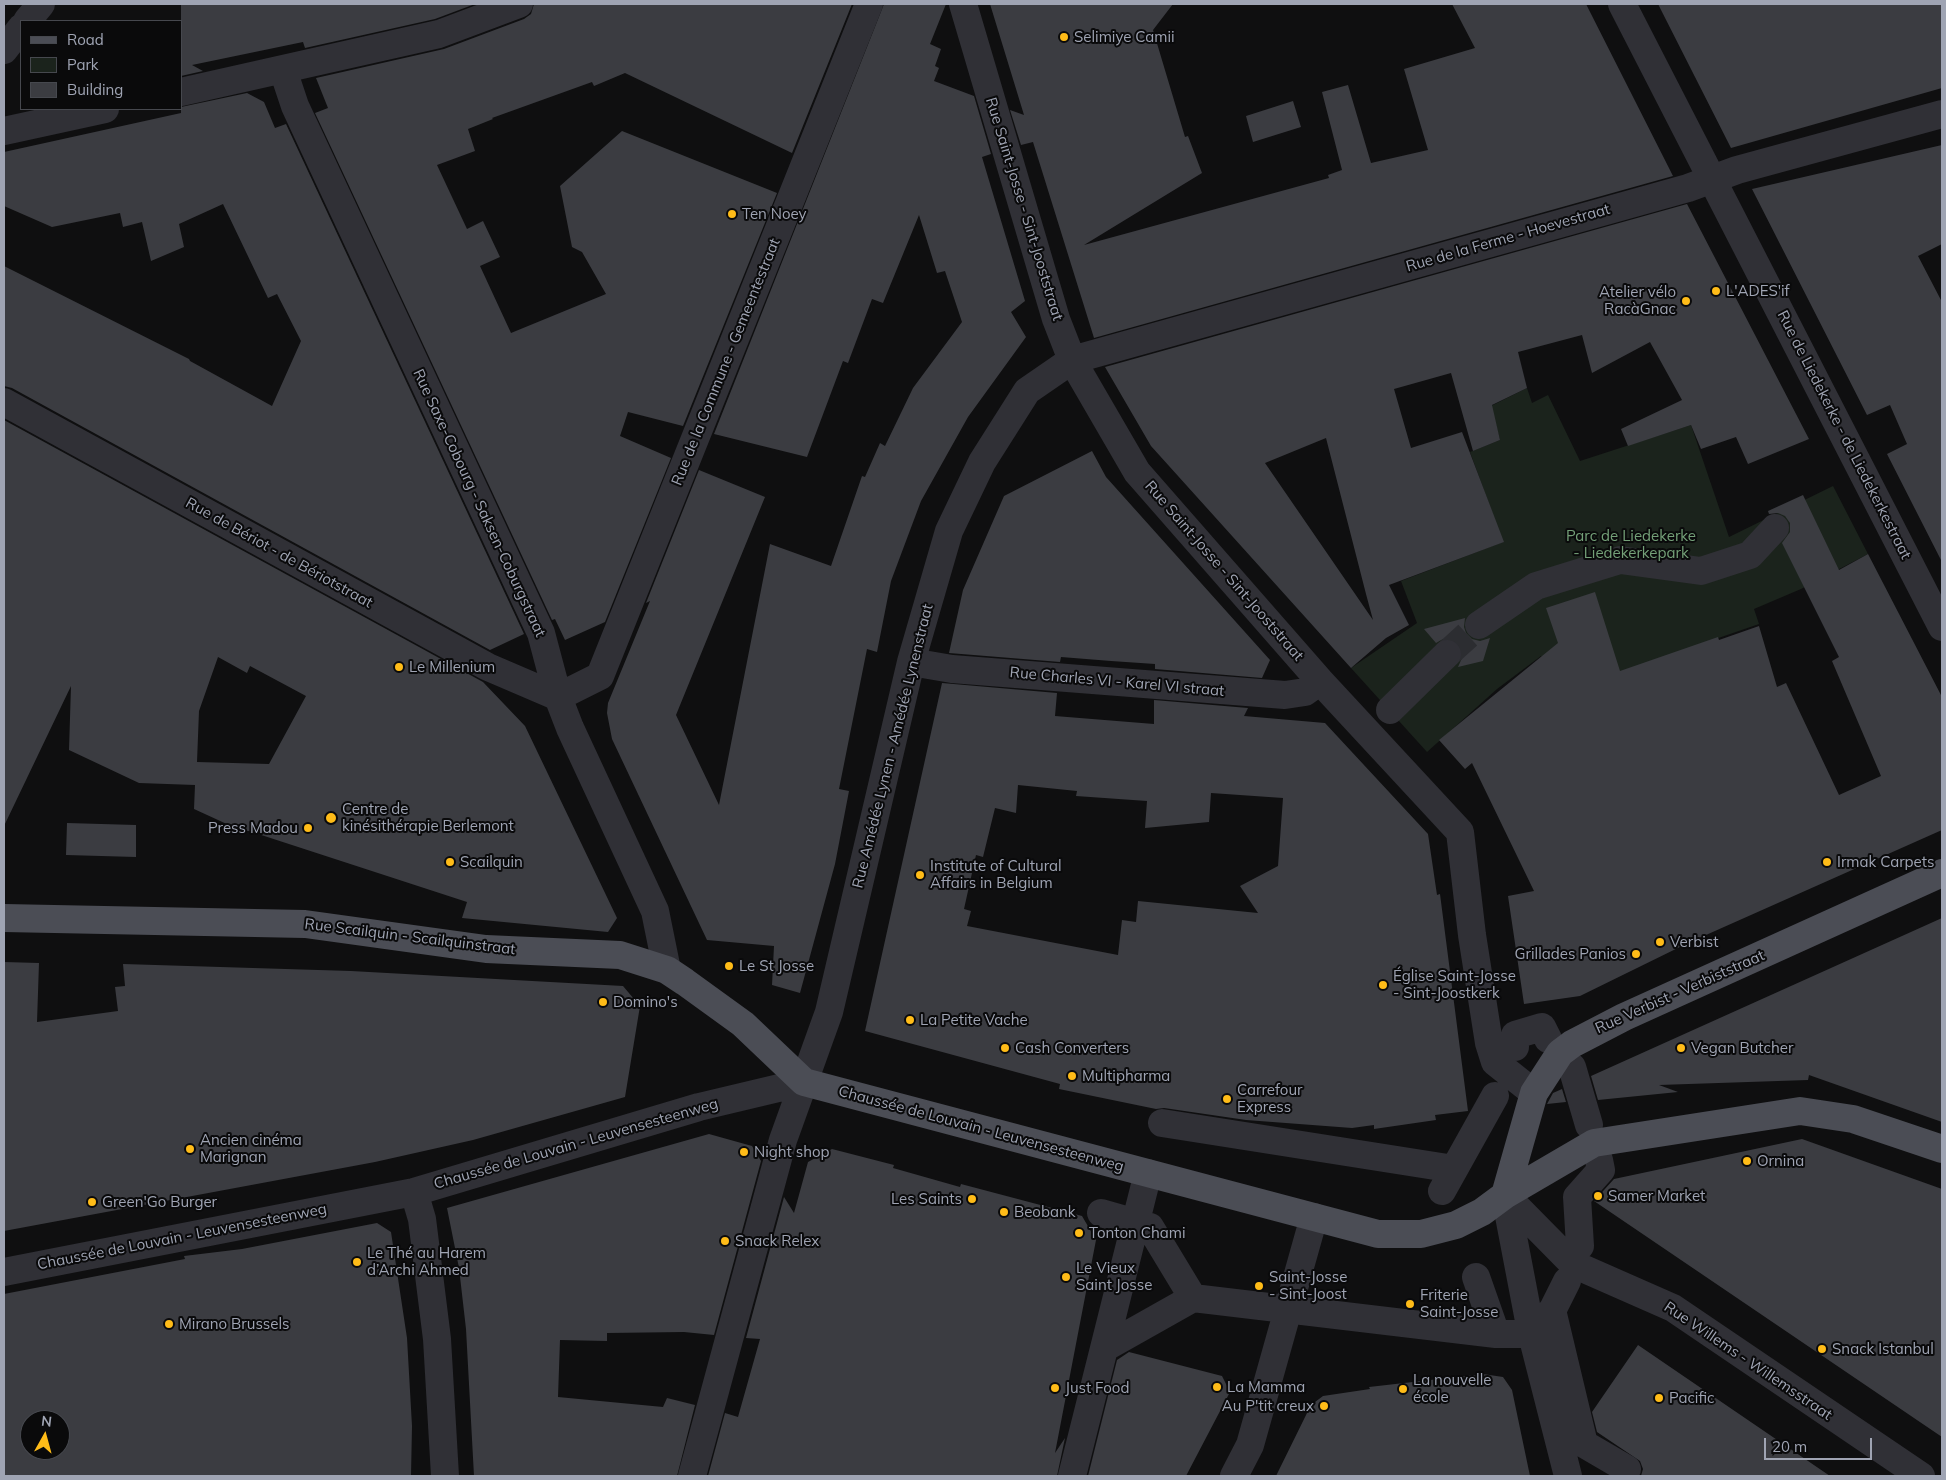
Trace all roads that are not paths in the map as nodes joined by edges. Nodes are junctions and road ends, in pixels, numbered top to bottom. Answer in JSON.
{"nodes":[{"id":1,"x":41,"y":4,"type":"edge"},
{"id":2,"x":519,"y":4,"type":"edge"},
{"id":3,"x":869,"y":4,"type":"edge"},
{"id":4,"x":963,"y":4,"type":"edge"},
{"id":5,"x":1622,"y":4,"type":"edge"},
{"id":6,"x":28,"y":20,"type":"edge"},
{"id":7,"x":20,"y":29,"type":"edge"},
{"id":8,"x":4,"y":50,"type":"edge"},
{"id":9,"x":283,"y":70,"type":"junction"},
{"id":10,"x":182,"y":92,"type":"edge"},
{"id":11,"x":100,"y":110,"type":"edge"},
{"id":12,"x":1942,"y":114,"type":"edge"},
{"id":13,"x":4,"y":131,"type":"edge"},
{"id":14,"x":1712,"y":179,"type":"junction"},
{"id":15,"x":1072,"y":360,"type":"junction"},
{"id":16,"x":4,"y":402,"type":"edge"},
{"id":17,"x":1775,"y":528,"type":"dead end"},
{"id":18,"x":1479,"y":626,"type":"tunnel mouth"},
{"id":19,"x":1942,"y":627,"type":"edge"},
{"id":20,"x":1447,"y":654,"type":"tunnel mouth"},
{"id":21,"x":911,"y":662,"type":"junction"},
{"id":22,"x":1320,"y":681,"type":"junction"},
{"id":23,"x":558,"y":697,"type":"junction"},
{"id":24,"x":1390,"y":710,"type":"dead end"},
{"id":25,"x":1942,"y":873,"type":"edge"},
{"id":26,"x":4,"y":918,"type":"edge"},
{"id":27,"x":667,"y":970,"type":"junction"},
{"id":28,"x":1548,"y":1039,"type":"dead end"},
{"id":29,"x":1515,"y":1047,"type":"dead end"},
{"id":30,"x":1572,"y":1067,"type":"dead end"},
{"id":31,"x":804,"y":1082,"type":"junction"},
{"id":32,"x":1534,"y":1093,"type":"junction"},
{"id":33,"x":1495,"y":1096,"type":"dead end"},
{"id":34,"x":1162,"y":1123,"type":"dead end"},
{"id":35,"x":1589,"y":1125,"type":"dead end"},
{"id":36,"x":1942,"y":1149,"type":"edge"},
{"id":37,"x":1599,"y":1160,"type":"dead end"},
{"id":38,"x":1148,"y":1173,"type":"junction"},
{"id":39,"x":414,"y":1192,"type":"junction"},
{"id":40,"x":1505,"y":1195,"type":"junction"},
{"id":41,"x":1101,"y":1213,"type":"dead end"},
{"id":42,"x":1314,"y":1217,"type":"junction"},
{"id":43,"x":1136,"y":1223,"type":"junction"},
{"id":44,"x":1580,"y":1246,"type":"dead end"},
{"id":45,"x":4,"y":1272,"type":"edge"},
{"id":46,"x":1476,"y":1277,"type":"dead end"},
{"id":47,"x":1567,"y":1281,"type":"dead end"},
{"id":48,"x":1193,"y":1298,"type":"junction"},
{"id":49,"x":1288,"y":1310,"type":"junction"},
{"id":50,"x":1528,"y":1327,"type":"junction"},
{"id":51,"x":1106,"y":1346,"type":"junction"},
{"id":52,"x":1627,"y":1469,"type":"dead end"},
{"id":53,"x":444,"y":1476,"type":"edge"},
{"id":54,"x":692,"y":1476,"type":"edge"},
{"id":55,"x":1072,"y":1476,"type":"edge"},
{"id":56,"x":1234,"y":1476,"type":"edge"},
{"id":57,"x":1568,"y":1476,"type":"edge"},
{"id":58,"x":1921,"y":1476,"type":"edge"}],
"edges":[{"from":1,"to":6,"type":"street"},
{"from":2,"to":9,"type":"street"},
{"from":3,"to":23,"type":"street","name":"Rue de la Commune - Gemeentestraat"},
{"from":4,"to":15,"type":"street","name":"Rue Saint-Josse - Sint-Jooststraat"},
{"from":5,"to":14,"type":"street","name":"Rue de Liedekerke - de Liedekerkestraat"},
{"from":7,"to":8,"type":"street"},
{"from":9,"to":10,"type":"street"},
{"from":9,"to":23,"type":"street","name":"Rue Saxe-Cobourg - Saksen-Coburgstraat"},
{"from":11,"to":13,"type":"street"},
{"from":12,"to":14,"type":"street","name":"Rue de la Ferme - Hoevestraat"},
{"from":14,"to":15,"type":"street","name":"Rue de la Ferme - Hoevestraat"},
{"from":14,"to":19,"type":"street","name":"Rue de Liedekerke - de Liedekerkestraat"},
{"from":15,"to":21,"type":"street","name":"Rue Amédée Lynen - Amédée Lynenstraat"},
{"from":15,"to":22,"type":"street","name":"Rue Saint-Josse - Sint-Jooststraat"},
{"from":16,"to":23,"type":"street","name":"Rue de Bériot - de Bériotstraat"},
{"from":17,"to":18,"type":"street"},
{"from":20,"to":24,"type":"street"},
{"from":21,"to":22,"type":"street","name":"Rue Charles VI - Karel VI straat"},
{"from":21,"to":31,"type":"street","name":"Rue Amédée Lynen - Amédée Lynenstraat"},
{"from":22,"to":32,"type":"street","name":"Rue Saint-Josse - Sint-Jooststraat"},
{"from":23,"to":27,"type":"street","name":"Rue Saxe-Cobourg - Saksen-Coburgstraat"},
{"from":25,"to":32,"type":"main road","name":"Rue Verbist - Verbiststraat"},
{"from":26,"to":27,"type":"main road","name":"Rue Scailquin - Scailquinstraat"},
{"from":27,"to":31,"type":"main road","name":"Rue Scailquin - Scailquinstraat"},
{"from":28,"to":29,"type":"street"},
{"from":30,"to":35,"type":"street"},
{"from":31,"to":38,"type":"main road","name":"Chaussée de Louvain - Leuvensesteenweg"},
{"from":31,"to":39,"type":"street","name":"Chaussée de Louvain - Leuvensesteenweg"},
{"from":31,"to":54,"type":"street","name":"Rue Amédée Lynen - Amédée Lynenstraat"},
{"from":32,"to":40,"type":"main road","name":"Rue Verbist - Verbiststraat"},
{"from":33,"to":34,"type":"street"},
{"from":36,"to":40,"type":"main road","name":"Chaussée de Louvain - Leuvensesteenweg"},
{"from":37,"to":44,"type":"street"},
{"from":38,"to":42,"type":"main road","name":"Chaussée de Louvain - Leuvensesteenweg"},
{"from":38,"to":43,"type":"street"},
{"from":39,"to":45,"type":"street","name":"Chaussée de Louvain - Leuvensesteenweg"},
{"from":39,"to":53,"type":"street"},
{"from":40,"to":42,"type":"main road","name":"Chaussée de Louvain - Leuvensesteenweg"},
{"from":40,"to":50,"type":"street"},
{"from":40,"to":58,"type":"street","name":"Rue Willems - Willemsstraat"},
{"from":41,"to":43,"type":"street"},
{"from":42,"to":49,"type":"street"},
{"from":43,"to":48,"type":"street"},
{"from":43,"to":51,"type":"street"},
{"from":46,"to":50,"type":"street"},
{"from":47,"to":50,"type":"street"},
{"from":48,"to":49,"type":"street"},
{"from":48,"to":51,"type":"street"},
{"from":49,"to":50,"type":"street"},
{"from":49,"to":56,"type":"street"},
{"from":50,"to":52,"type":"street"},
{"from":50,"to":57,"type":"street"},
{"from":51,"to":55,"type":"street"}]}
